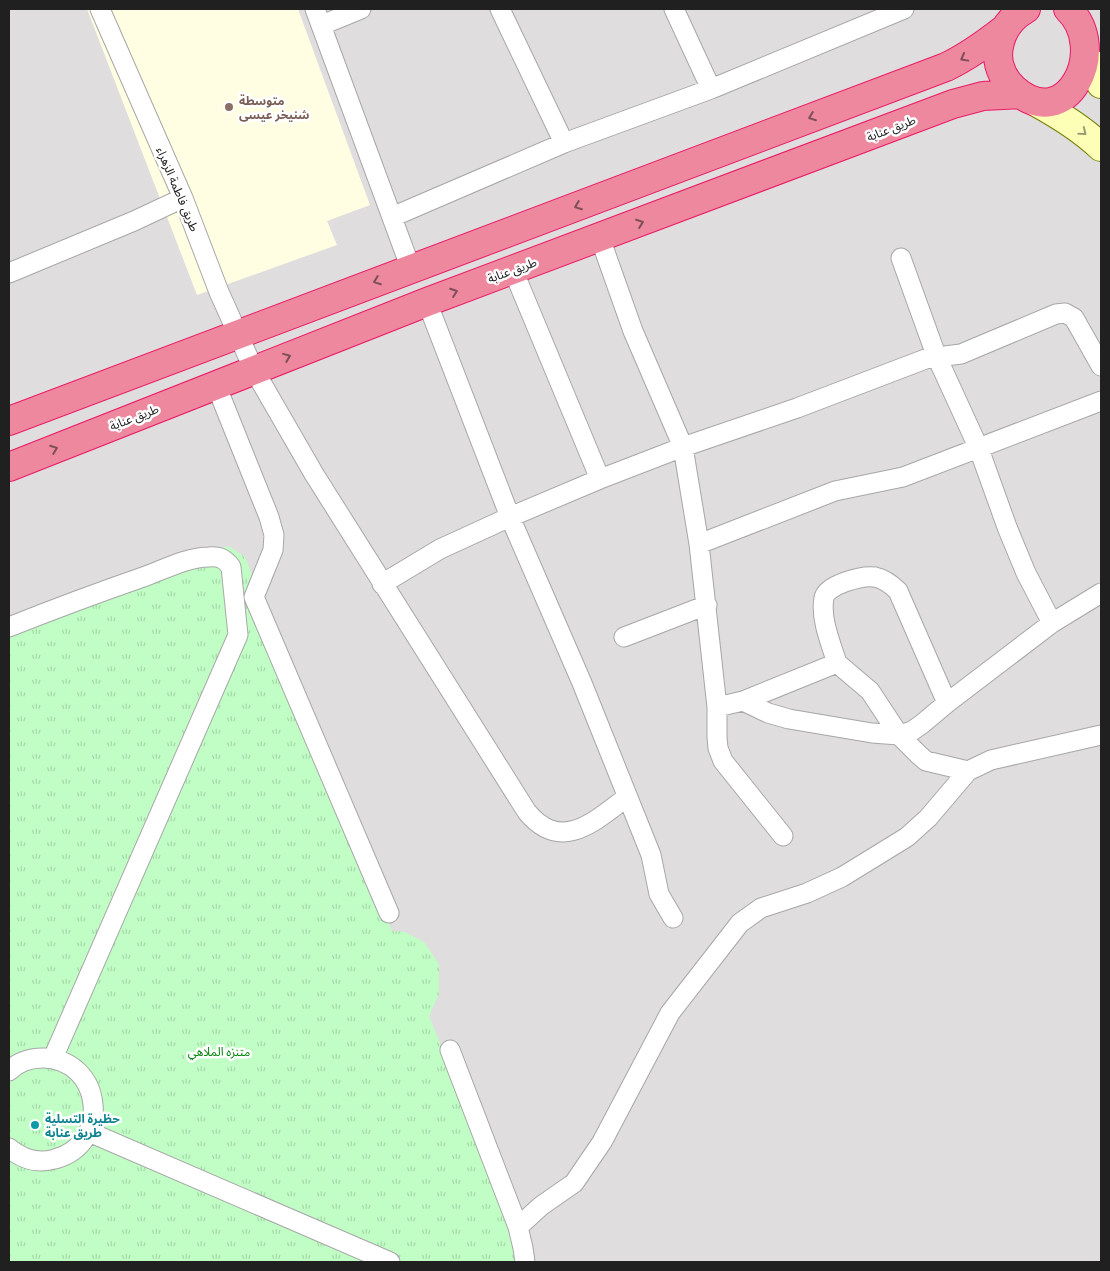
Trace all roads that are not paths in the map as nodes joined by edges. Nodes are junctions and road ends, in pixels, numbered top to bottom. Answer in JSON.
{"nodes":[{"id":1,"x":100,"y":9,"type":"edge"},
{"id":2,"x":361,"y":9,"type":"edge"},
{"id":3,"x":500,"y":9,"type":"edge"},
{"id":4,"x":674,"y":9,"type":"edge"},
{"id":5,"x":904,"y":9,"type":"edge"},
{"id":6,"x":1026,"y":9,"type":"edge"},
{"id":7,"x":1084,"y":14,"type":"edge"},
{"id":8,"x":319,"y":17,"type":"edge"},
{"id":9,"x":1003,"y":30,"type":"junction"},
{"id":10,"x":1098,"y":63,"type":"edge"},
{"id":11,"x":711,"y":89,"type":"junction"},
{"id":12,"x":1027,"y":98,"type":"junction"},
{"id":13,"x":564,"y":143,"type":"junction"},
{"id":14,"x":1101,"y":147,"type":"edge"},
{"id":15,"x":183,"y":198,"type":"junction"},
{"id":16,"x":392,"y":217,"type":"junction"},
{"id":17,"x":600,"y":238,"type":"junction"},
{"id":18,"x":901,"y":258,"type":"dead end"},
{"id":19,"x":410,"y":269,"type":"junction"},
{"id":20,"x":513,"y":270,"type":"junction"},
{"id":21,"x":9,"y":273,"type":"edge"},
{"id":22,"x":427,"y":302,"type":"junction"},
{"id":23,"x":238,"y":334,"type":"junction"},
{"id":24,"x":936,"y":355,"type":"junction"},
{"id":25,"x":1101,"y":366,"type":"edge"},
{"id":26,"x":254,"y":370,"type":"junction"},
{"id":27,"x":216,"y":385,"type":"junction"},
{"id":28,"x":1101,"y":400,"type":"edge"},
{"id":29,"x":9,"y":421,"type":"edge"},
{"id":30,"x":683,"y":447,"type":"junction"},
{"id":31,"x":978,"y":449,"type":"junction"},
{"id":32,"x":9,"y":466,"type":"edge"},
{"id":33,"x":600,"y":479,"type":"junction"},
{"id":34,"x":510,"y":517,"type":"junction"},
{"id":35,"x":699,"y":544,"type":"junction"},
{"id":36,"x":382,"y":584,"type":"junction"},
{"id":37,"x":1101,"y":593,"type":"edge"},
{"id":38,"x":707,"y":605,"type":"junction"},
{"id":39,"x":1052,"y":624,"type":"junction"},
{"id":40,"x":9,"y":627,"type":"edge"},
{"id":41,"x":624,"y":637,"type":"dead end"},
{"id":42,"x":837,"y":663,"type":"junction"},
{"id":43,"x":743,"y":701,"type":"junction"},
{"id":44,"x":947,"y":703,"type":"junction"},
{"id":45,"x":717,"y":707,"type":"junction"},
{"id":46,"x":1101,"y":734,"type":"edge"},
{"id":47,"x":899,"y":735,"type":"junction"},
{"id":48,"x":968,"y":771,"type":"junction"},
{"id":49,"x":626,"y":798,"type":"junction"},
{"id":50,"x":783,"y":836,"type":"dead end"},
{"id":51,"x":389,"y":913,"type":"dead end"},
{"id":52,"x":672,"y":918,"type":"dead end"},
{"id":53,"x":450,"y":1050,"type":"dead end"},
{"id":54,"x":52,"y":1058,"type":"junction"},
{"id":55,"x":9,"y":1071,"type":"edge"},
{"id":56,"x":89,"y":1132,"type":"junction"},
{"id":57,"x":9,"y":1148,"type":"edge"},
{"id":58,"x":518,"y":1227,"type":"junction"},
{"id":59,"x":390,"y":1262,"type":"edge"},
{"id":60,"x":525,"y":1262,"type":"edge"}],
"edges":[{"from":1,"to":15,"type":"street","name":"طريق فاطمة الزهراء"},
{"from":2,"to":8,"type":"street"},
{"from":3,"to":13,"type":"street"},
{"from":4,"to":11,"type":"street"},
{"from":5,"to":11,"type":"street"},
{"from":6,"to":9,"type":"highway"},
{"from":7,"to":10,"type":"highway"},
{"from":8,"to":16,"type":"street"},
{"from":9,"to":12,"type":"highway"},
{"from":9,"to":19,"type":"highway","one_way":true},
{"from":10,"to":12,"type":"highway","name":"طريق عنابة"},
{"from":11,"to":13,"type":"street"},
{"from":12,"to":14,"type":"main road","one_way":true},
{"from":17,"to":12,"type":"highway","name":"طريق عنابة","one_way":true},
{"from":13,"to":16,"type":"street"},
{"from":15,"to":21,"type":"street"},
{"from":15,"to":23,"type":"street","name":"طريق فاطمة الزهراء"},
{"from":16,"to":19,"type":"street"},
{"from":17,"to":20,"type":"highway","name":"طريق عنابة"},
{"from":17,"to":30,"type":"street"},
{"from":18,"to":24,"type":"street"},
{"from":19,"to":23,"type":"highway","one_way":true},
{"from":22,"to":20,"type":"highway","name":"طريق عنابة","one_way":true},
{"from":20,"to":33,"type":"street"},
{"from":26,"to":22,"type":"highway","name":"طريق عنابة","one_way":true},
{"from":22,"to":34,"type":"street"},
{"from":23,"to":26,"type":"street","name":"طريق فاطمة الزهراء"},
{"from":23,"to":29,"type":"highway"},
{"from":24,"to":25,"type":"street"},
{"from":24,"to":30,"type":"street"},
{"from":24,"to":31,"type":"street"},
{"from":26,"to":27,"type":"highway","name":"طريق عنابة"},
{"from":26,"to":36,"type":"street","name":"طريق فاطمة الزهراء"},
{"from":32,"to":27,"type":"highway","name":"طريق عنابة","one_way":true},
{"from":27,"to":51,"type":"street"},
{"from":28,"to":31,"type":"street"},
{"from":30,"to":33,"type":"street"},
{"from":30,"to":35,"type":"street"},
{"from":31,"to":35,"type":"street"},
{"from":31,"to":39,"type":"street"},
{"from":33,"to":34,"type":"street"},
{"from":34,"to":36,"type":"street"},
{"from":34,"to":49,"type":"street"},
{"from":35,"to":38,"type":"street"},
{"from":36,"to":49,"type":"street","name":"طريق فاطمة الزهراء"},
{"from":37,"to":39,"type":"street"},
{"from":38,"to":41,"type":"street"},
{"from":38,"to":45,"type":"street"},
{"from":39,"to":44,"type":"street"},
{"from":40,"to":54,"type":"street"},
{"from":42,"to":43,"type":"street"},
{"from":42,"to":44,"type":"street"},
{"from":42,"to":47,"type":"street"},
{"from":43,"to":45,"type":"street"},
{"from":43,"to":47,"type":"street"},
{"from":44,"to":47,"type":"street"},
{"from":45,"to":50,"type":"street"},
{"from":46,"to":48,"type":"street"},
{"from":47,"to":48,"type":"street"},
{"from":48,"to":58,"type":"street"},
{"from":49,"to":52,"type":"street"},
{"from":53,"to":58,"type":"street"},
{"from":54,"to":55,"type":"street"},
{"from":54,"to":56,"type":"street"},
{"from":56,"to":57,"type":"street"},
{"from":56,"to":59,"type":"street"},
{"from":58,"to":60,"type":"street"}]}
